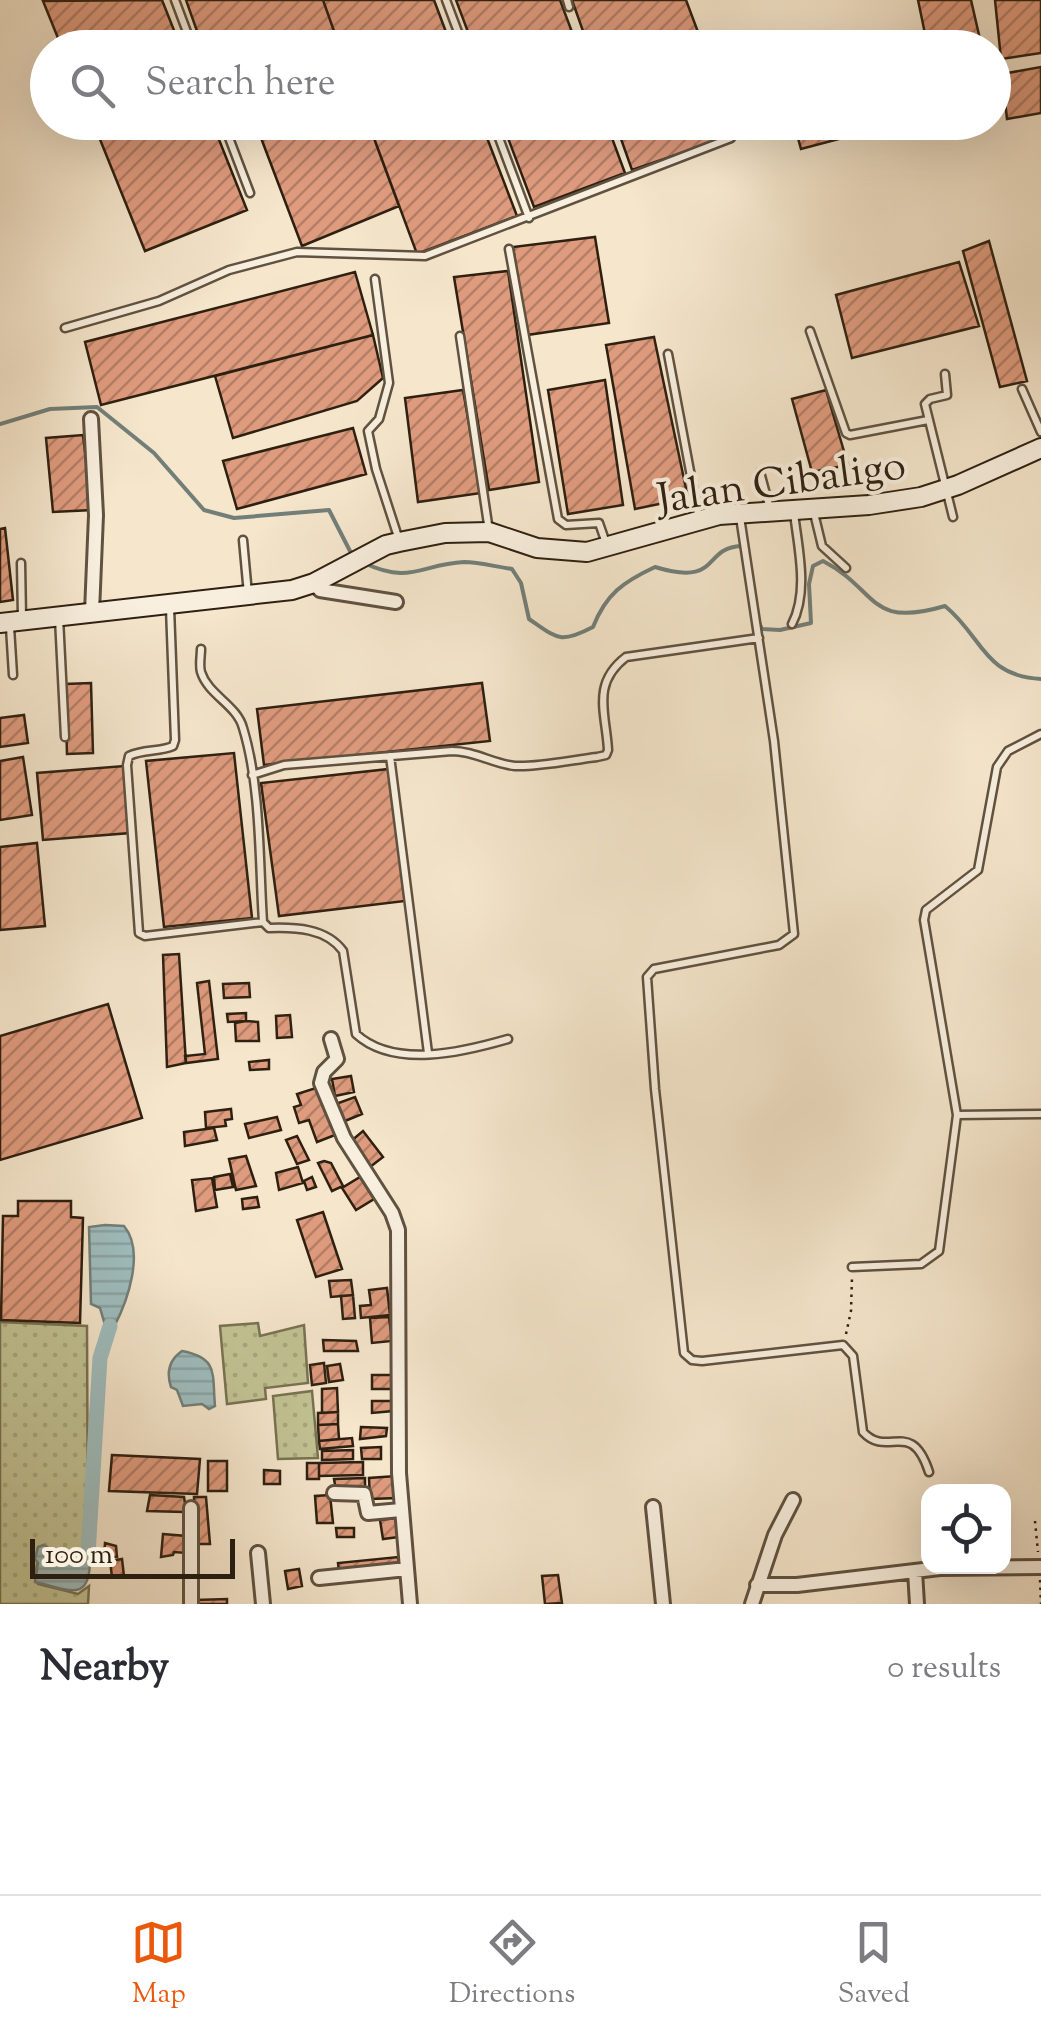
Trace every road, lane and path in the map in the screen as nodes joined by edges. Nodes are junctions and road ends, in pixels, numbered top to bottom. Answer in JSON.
{"nodes":[{"id":1,"x":175,"y":0,"type":"edge"},
{"id":2,"x":446,"y":0,"type":"edge"},
{"id":3,"x":186,"y":30,"type":"edge"},
{"id":4,"x":457,"y":30,"type":"edge"},
{"id":5,"x":229,"y":140,"type":"edge"},
{"id":6,"x":499,"y":140,"type":"edge"},
{"id":7,"x":726,"y":140,"type":"edge"},
{"id":8,"x":250,"y":192,"type":"dead end"},
{"id":9,"x":529,"y":218,"type":"junction"},
{"id":10,"x":510,"y":248,"type":"dead end"},
{"id":11,"x":375,"y":278,"type":"dead end"},
{"id":12,"x":66,"y":328,"type":"dead end"},
{"id":13,"x":810,"y":331,"type":"dead end"},
{"id":14,"x":460,"y":336,"type":"dead end"},
{"id":15,"x":668,"y":354,"type":"dead end"},
{"id":16,"x":945,"y":374,"type":"dead end"},
{"id":17,"x":1022,"y":389,"type":"dead end"},
{"id":18,"x":91,"y":419,"type":"dead end"},
{"id":19,"x":928,"y":420,"type":"junction"},
{"id":20,"x":1041,"y":432,"type":"edge"},
{"id":21,"x":1041,"y":448,"type":"edge"},
{"id":22,"x":760,"y":472,"type":"dead end"},
{"id":23,"x":945,"y":490,"type":"junction"},
{"id":24,"x":814,"y":506,"type":"junction"},
{"id":25,"x":794,"y":508,"type":"junction"},
{"id":26,"x":770,"y":509,"type":"junction"},
{"id":27,"x":739,"y":512,"type":"junction"},
{"id":28,"x":952,"y":517,"type":"dead end"},
{"id":29,"x":698,"y":519,"type":"junction"},
{"id":30,"x":489,"y":532,"type":"junction"},
{"id":31,"x":243,"y":540,"type":"dead end"},
{"id":32,"x":399,"y":542,"type":"junction"},
{"id":33,"x":608,"y":548,"type":"junction"},
{"id":34,"x":21,"y":563,"type":"dead end"},
{"id":35,"x":846,"y":568,"type":"dead end"},
{"id":36,"x":314,"y":583,"type":"junction"},
{"id":37,"x":248,"y":595,"type":"junction"},
{"id":38,"x":396,"y":602,"type":"dead end"},
{"id":39,"x":170,"y":606,"type":"junction"},
{"id":40,"x":92,"y":612,"type":"junction"},
{"id":41,"x":59,"y":615,"type":"junction"},
{"id":42,"x":11,"y":621,"type":"edge"},
{"id":43,"x":792,"y":624,"type":"dead end"},
{"id":44,"x":759,"y":638,"type":"junction"},
{"id":45,"x":200,"y":648,"type":"dead end"},
{"id":46,"x":13,"y":676,"type":"dead end"},
{"id":47,"x":1041,"y":734,"type":"edge"},
{"id":48,"x":64,"y":736,"type":"dead end"},
{"id":49,"x":390,"y":756,"type":"junction"},
{"id":50,"x":252,"y":774,"type":"junction"},
{"id":51,"x":263,"y":922,"type":"junction"},
{"id":52,"x":331,"y":1039,"type":"dead end"},
{"id":53,"x":508,"y":1039,"type":"dead end"},
{"id":54,"x":428,"y":1053,"type":"junction"},
{"id":55,"x":1041,"y":1114,"type":"edge"},
{"id":56,"x":957,"y":1115,"type":"junction"},
{"id":57,"x":852,"y":1267,"type":"joint"},
{"id":58,"x":843,"y":1345,"type":"junction"},
{"id":59,"x":929,"y":1472,"type":"dead end"},
{"id":60,"x":334,"y":1493,"type":"dead end"},
{"id":61,"x":792,"y":1500,"type":"dead end"},
{"id":62,"x":191,"y":1508,"type":"dead end"},
{"id":63,"x":654,"y":1508,"type":"dead end"},
{"id":64,"x":401,"y":1510,"type":"junction"},
{"id":65,"x":258,"y":1553,"type":"dead end"},
{"id":66,"x":1041,"y":1567,"type":"edge"},
{"id":67,"x":406,"y":1569,"type":"junction"},
{"id":68,"x":914,"y":1572,"type":"junction"},
{"id":69,"x":319,"y":1578,"type":"dead end"},
{"id":70,"x":757,"y":1586,"type":"junction"},
{"id":71,"x":191,"y":1604,"type":"edge"},
{"id":72,"x":263,"y":1604,"type":"edge"},
{"id":73,"x":410,"y":1604,"type":"edge"},
{"id":74,"x":663,"y":1604,"type":"edge"},
{"id":75,"x":752,"y":1604,"type":"edge"},
{"id":76,"x":917,"y":1604,"type":"edge"}],
"edges":[{"from":1,"to":3,"type":"lane"},
{"from":2,"to":4,"type":"lane"},
{"from":5,"to":8,"type":"lane"},
{"from":6,"to":9,"type":"lane"},
{"from":7,"to":9,"type":"lane"},
{"from":9,"to":12,"type":"lane"},
{"from":10,"to":33,"type":"lane"},
{"from":11,"to":32,"type":"lane"},
{"from":13,"to":19,"type":"lane"},
{"from":14,"to":30,"type":"lane"},
{"from":15,"to":29,"type":"lane"},
{"from":16,"to":19,"type":"lane"},
{"from":17,"to":20,"type":"lane"},
{"from":18,"to":40,"type":"street"},
{"from":19,"to":23,"type":"lane"},
{"from":21,"to":23,"type":"main road","name":"Jalan Cibaligo"},
{"from":22,"to":26,"type":"lane"},
{"from":23,"to":24,"type":"main road","name":"Jalan Cibaligo"},
{"from":23,"to":28,"type":"lane"},
{"from":24,"to":25,"type":"main road","name":"Jalan Cibaligo"},
{"from":24,"to":35,"type":"lane"},
{"from":25,"to":26,"type":"main road","name":"Jalan Cibaligo"},
{"from":25,"to":43,"type":"lane"},
{"from":26,"to":27,"type":"main road","name":"Jalan Cibaligo"},
{"from":27,"to":29,"type":"main road","name":"Jalan Cibaligo"},
{"from":27,"to":44,"type":"lane"},
{"from":29,"to":33,"type":"main road","name":"Jalan Cibaligo"},
{"from":30,"to":32,"type":"main road","name":"Jalan Cibaligo"},
{"from":30,"to":33,"type":"main road","name":"Jalan Cibaligo"},
{"from":31,"to":37,"type":"lane"},
{"from":32,"to":36,"type":"main road","name":"Jalan Cibaligo"},
{"from":34,"to":42,"type":"lane"},
{"from":36,"to":37,"type":"main road","name":"Jalan Cibaligo"},
{"from":36,"to":38,"type":"street"},
{"from":37,"to":39,"type":"main road","name":"Jalan Cibaligo"},
{"from":39,"to":40,"type":"main road","name":"Jalan Cibaligo"},
{"from":39,"to":51,"type":"lane"},
{"from":40,"to":41,"type":"main road","name":"Jalan Cibaligo"},
{"from":41,"to":42,"type":"main road","name":"Jalan Cibaligo"},
{"from":41,"to":48,"type":"lane"},
{"from":42,"to":46,"type":"lane"},
{"from":44,"to":49,"type":"lane"},
{"from":44,"to":58,"type":"lane"},
{"from":45,"to":50,"type":"lane"},
{"from":47,"to":56,"type":"lane"},
{"from":49,"to":50,"type":"lane"},
{"from":49,"to":54,"type":"lane"},
{"from":50,"to":51,"type":"lane"},
{"from":51,"to":54,"type":"lane"},
{"from":52,"to":64,"type":"street"},
{"from":53,"to":54,"type":"lane"},
{"from":55,"to":56,"type":"lane"},
{"from":56,"to":57,"type":"lane"},
{"from":57,"to":58,"type":"path"},
{"from":58,"to":59,"type":"lane"},
{"from":60,"to":64,"type":"street"},
{"from":61,"to":70,"type":"street"},
{"from":62,"to":71,"type":"street"},
{"from":63,"to":74,"type":"street"},
{"from":64,"to":67,"type":"street"},
{"from":65,"to":72,"type":"street"},
{"from":66,"to":68,"type":"street"},
{"from":67,"to":69,"type":"street"},
{"from":67,"to":73,"type":"street"},
{"from":68,"to":70,"type":"street"},
{"from":68,"to":76,"type":"street"},
{"from":70,"to":75,"type":"street"}]}
